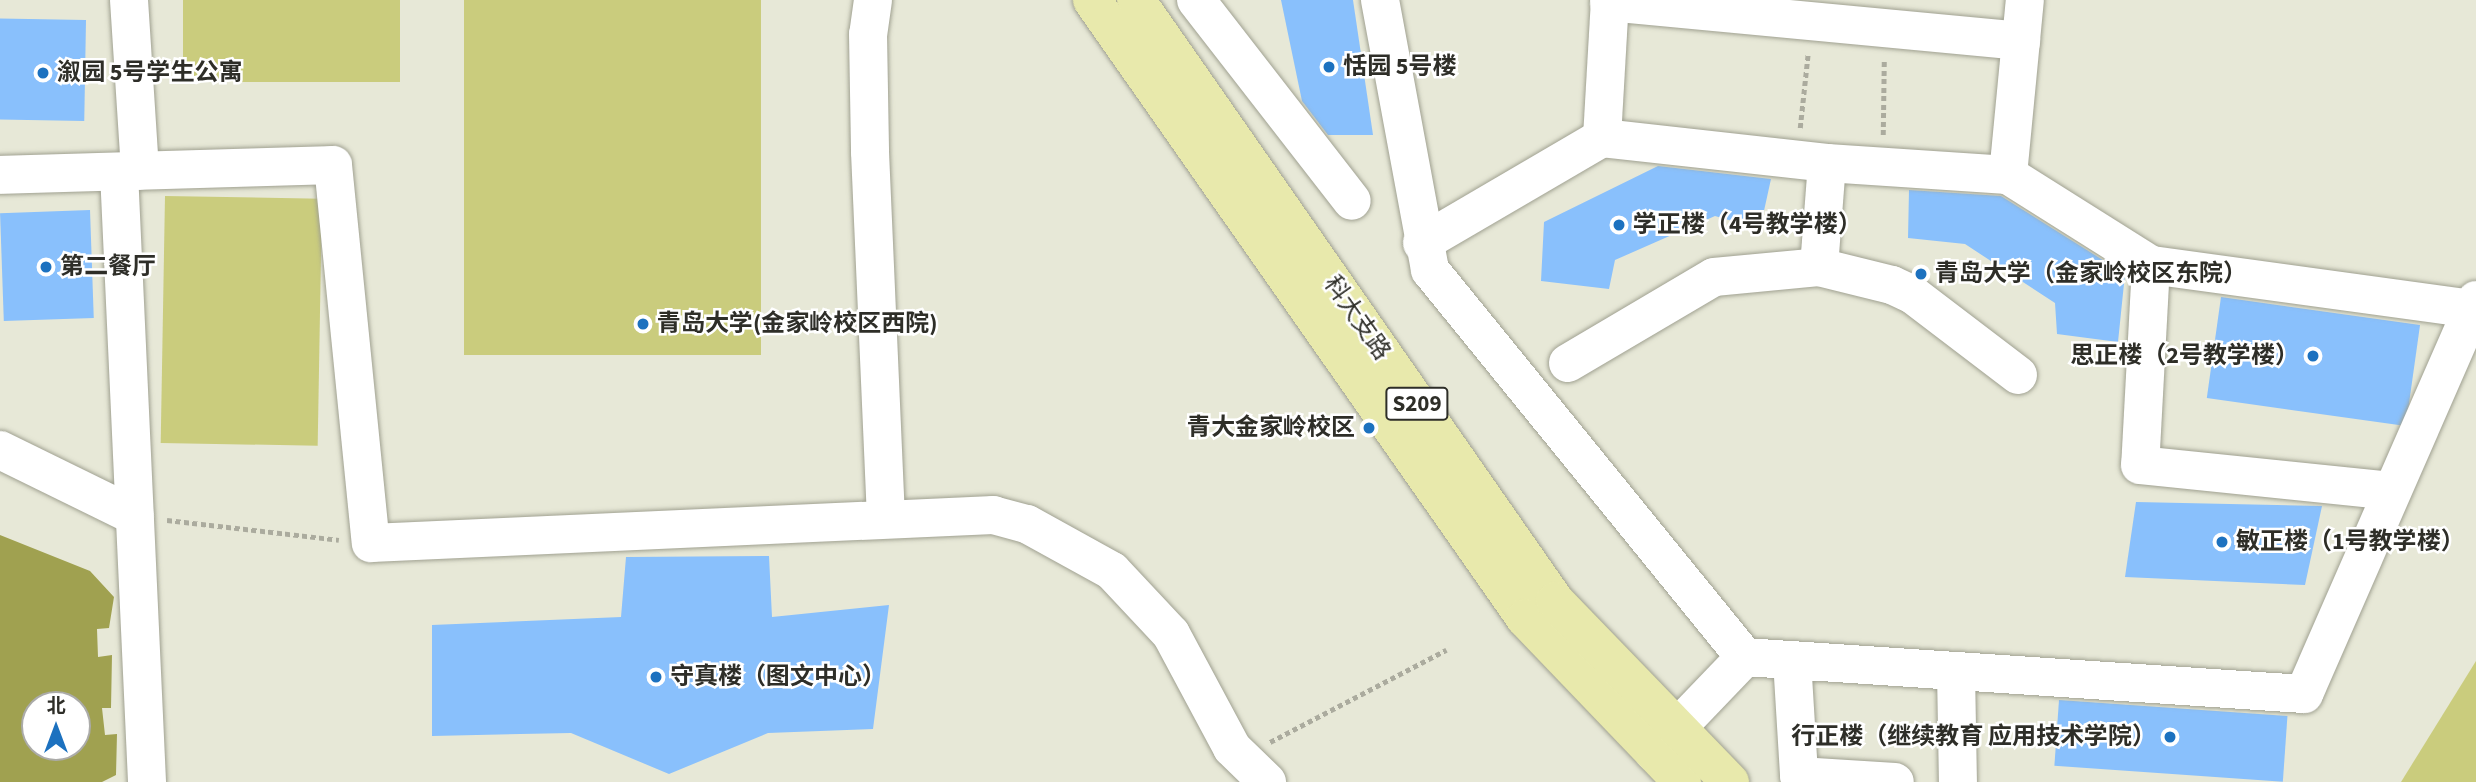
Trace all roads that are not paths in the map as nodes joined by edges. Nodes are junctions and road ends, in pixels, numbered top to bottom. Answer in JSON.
{"nodes":[{"id":1,"x":129,"y":0,"type":"edge"},
{"id":2,"x":873,"y":0,"type":"edge"},
{"id":3,"x":1092,"y":0,"type":"edge"},
{"id":4,"x":1136,"y":0,"type":"edge"},
{"id":5,"x":1196,"y":0,"type":"edge"},
{"id":6,"x":1380,"y":0,"type":"edge"},
{"id":7,"x":2025,"y":0,"type":"edge"},
{"id":8,"x":1609,"y":1,"type":"edge"},
{"id":9,"x":2021,"y":41,"type":"junction"},
{"id":10,"x":1601,"y":138,"type":"junction"},
{"id":11,"x":1811,"y":162,"type":"junction"},
{"id":12,"x":129,"y":171,"type":"junction"},
{"id":13,"x":0,"y":175,"type":"edge"},
{"id":14,"x":2008,"y":175,"type":"junction"},
{"id":15,"x":1352,"y":201,"type":"dead end"},
{"id":16,"x":1422,"y":243,"type":"junction"},
{"id":17,"x":2151,"y":265,"type":"junction"},
{"id":18,"x":1819,"y":267,"type":"junction"},
{"id":19,"x":2474,"y":304,"type":"edge"},
{"id":20,"x":1568,"y":363,"type":"dead end"},
{"id":21,"x":2018,"y":375,"type":"dead end"},
{"id":22,"x":0,"y":450,"type":"edge"},
{"id":23,"x":2392,"y":491,"type":"junction"},
{"id":24,"x":135,"y":516,"type":"junction"},
{"id":25,"x":886,"y":519,"type":"junction"},
{"id":26,"x":1745,"y":657,"type":"junction"},
{"id":27,"x":1792,"y":660,"type":"junction"},
{"id":28,"x":1956,"y":671,"type":"junction"},
{"id":29,"x":1664,"y":741,"type":"junction"},
{"id":30,"x":1255,"y":769,"type":"edge"},
{"id":31,"x":1727,"y":781,"type":"edge"},
{"id":32,"x":147,"y":782,"type":"edge"},
{"id":33,"x":1682,"y":782,"type":"edge"},
{"id":34,"x":1895,"y":782,"type":"edge"},
{"id":35,"x":1958,"y":782,"type":"edge"}],
"edges":[{"from":1,"to":12,"type":"lane"},
{"from":2,"to":25,"type":"lane"},
{"from":3,"to":29,"type":"main road","name":"科大支路","number":"S209"},
{"from":4,"to":29,"type":"main road","name":"科大支路","number":"S209"},
{"from":5,"to":15,"type":"lane"},
{"from":6,"to":16,"type":"lane"},
{"from":7,"to":9,"type":"lane"},
{"from":8,"to":9,"type":"lane"},
{"from":8,"to":10,"type":"lane"},
{"from":9,"to":14,"type":"lane"},
{"from":10,"to":11,"type":"lane"},
{"from":10,"to":16,"type":"lane"},
{"from":11,"to":14,"type":"lane"},
{"from":11,"to":18,"type":"lane"},
{"from":12,"to":13,"type":"lane"},
{"from":12,"to":24,"type":"lane"},
{"from":12,"to":25,"type":"lane"},
{"from":14,"to":17,"type":"lane"},
{"from":16,"to":26,"type":"lane"},
{"from":17,"to":19,"type":"lane"},
{"from":17,"to":23,"type":"lane"},
{"from":18,"to":20,"type":"lane"},
{"from":18,"to":21,"type":"lane"},
{"from":19,"to":23,"type":"lane"},
{"from":22,"to":24,"type":"lane"},
{"from":23,"to":28,"type":"lane"},
{"from":24,"to":32,"type":"lane"},
{"from":25,"to":30,"type":"lane"},
{"from":26,"to":27,"type":"lane"},
{"from":26,"to":29,"type":"lane"},
{"from":27,"to":28,"type":"lane"},
{"from":27,"to":34,"type":"lane"},
{"from":28,"to":35,"type":"lane"},
{"from":29,"to":31,"type":"main road","name":"科大支路","number":"S209"},
{"from":29,"to":33,"type":"main road","name":"科大支路","number":"S209"}]}
